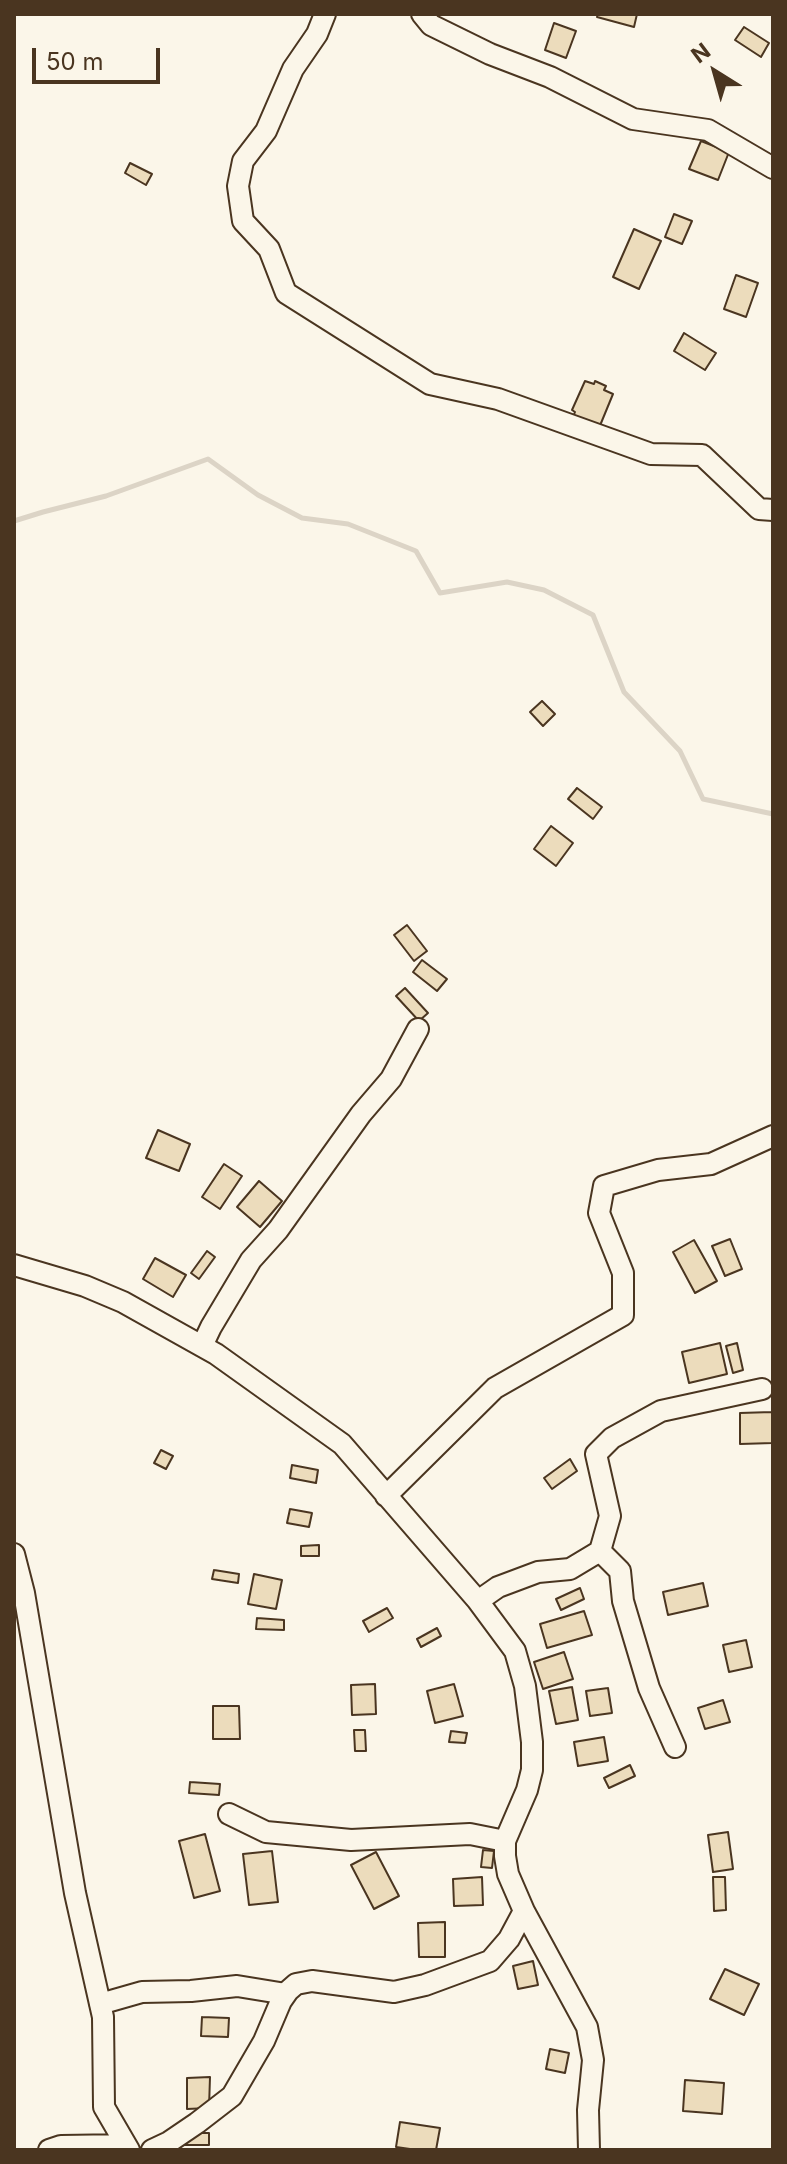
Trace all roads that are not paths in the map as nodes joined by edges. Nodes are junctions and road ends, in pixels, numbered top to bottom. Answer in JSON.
{"nodes":[{"id":1,"x":325,"y":14,"type":"edge"},
{"id":2,"x":422,"y":14,"type":"edge"},
{"id":3,"x":773,"y":168,"type":"edge"},
{"id":4,"x":773,"y":510,"type":"edge"},
{"id":5,"x":418,"y":1029,"type":"dead end"},
{"id":6,"x":773,"y":1136,"type":"edge"},
{"id":7,"x":14,"y":1265,"type":"edge"},
{"id":8,"x":202,"y":1346,"type":"junction"},
{"id":9,"x":762,"y":1389,"type":"dead end"},
{"id":10,"x":386,"y":1496,"type":"junction"},
{"id":11,"x":600,"y":1551,"type":"junction"},
{"id":12,"x":14,"y":1554,"type":"edge"},
{"id":13,"x":478,"y":1601,"type":"junction"},
{"id":14,"x":675,"y":1747,"type":"dead end"},
{"id":15,"x":229,"y":1814,"type":"dead end"},
{"id":16,"x":505,"y":1841,"type":"junction"},
{"id":17,"x":524,"y":1911,"type":"junction"},
{"id":18,"x":286,"y":1994,"type":"junction"},
{"id":19,"x":100,"y":2004,"type":"junction"},
{"id":20,"x":127,"y":2148,"type":"edge"},
{"id":21,"x":49,"y":2150,"type":"edge"},
{"id":22,"x":152,"y":2150,"type":"edge"},
{"id":23,"x":589,"y":2150,"type":"edge"}],
"edges":[{"from":1,"to":4,"type":"street"},
{"from":2,"to":3,"type":"street"},
{"from":5,"to":8,"type":"street"},
{"from":6,"to":10,"type":"street"},
{"from":7,"to":8,"type":"street"},
{"from":8,"to":10,"type":"street"},
{"from":9,"to":11,"type":"street"},
{"from":10,"to":13,"type":"street"},
{"from":11,"to":13,"type":"street"},
{"from":11,"to":14,"type":"street"},
{"from":12,"to":19,"type":"street"},
{"from":13,"to":16,"type":"street"},
{"from":15,"to":16,"type":"street"},
{"from":16,"to":17,"type":"street"},
{"from":17,"to":18,"type":"street"},
{"from":17,"to":23,"type":"street"},
{"from":18,"to":19,"type":"street"},
{"from":18,"to":22,"type":"street"},
{"from":19,"to":20,"type":"street"},
{"from":20,"to":21,"type":"street"}]}
